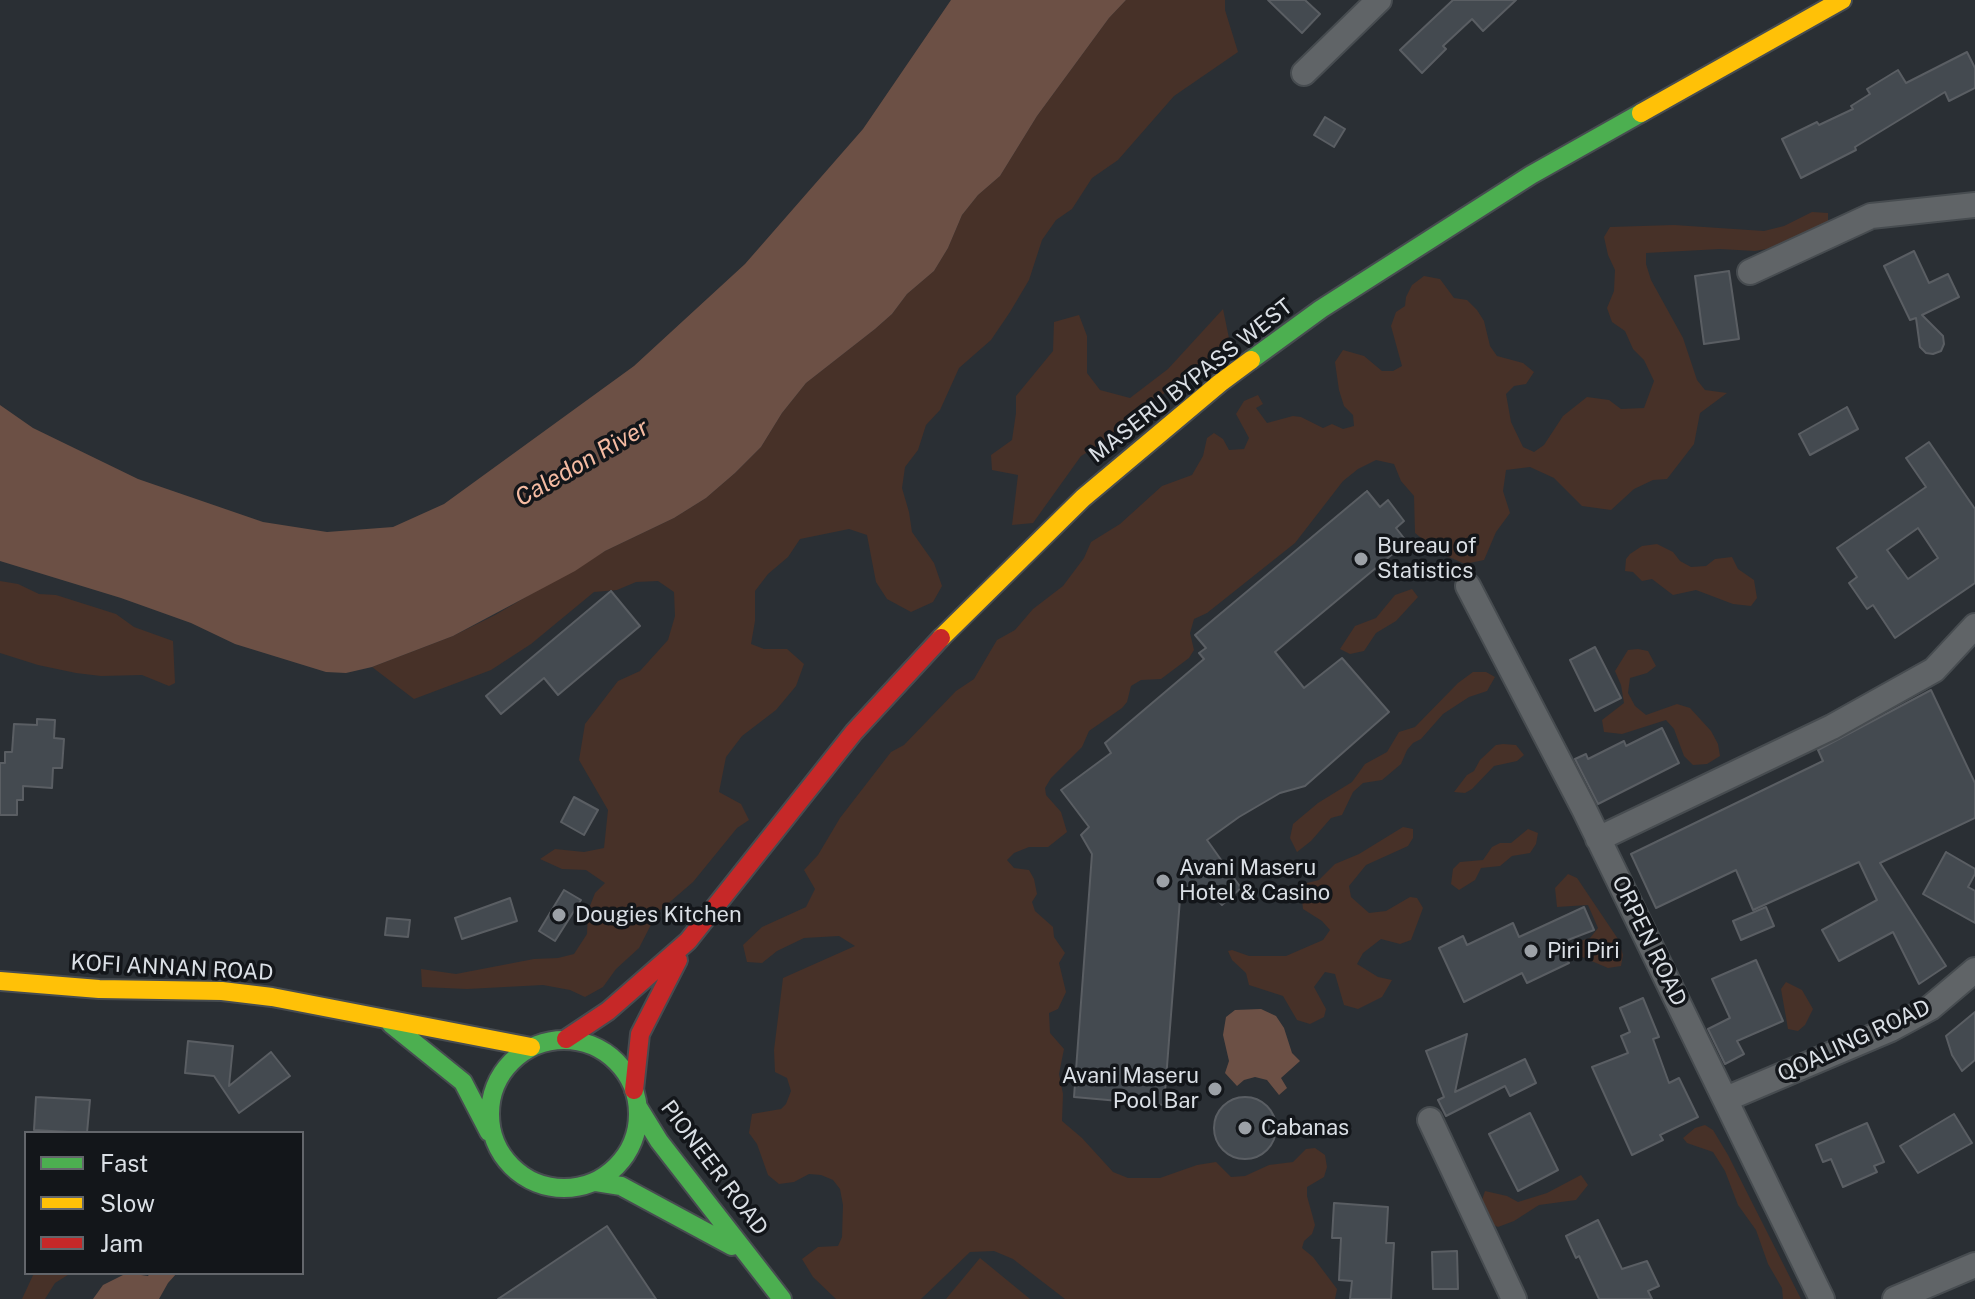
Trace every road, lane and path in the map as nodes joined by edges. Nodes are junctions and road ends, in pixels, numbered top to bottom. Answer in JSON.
{"nodes":[{"id":1,"x":1379,"y":0,"type":"edge"},
{"id":2,"x":1842,"y":0,"type":"edge"},
{"id":3,"x":1304,"y":73,"type":"dead end"},
{"id":4,"x":1975,"y":205,"type":"edge"},
{"id":5,"x":1750,"y":272,"type":"dead end"},
{"id":6,"x":1468,"y":586,"type":"dead end"},
{"id":7,"x":1975,"y":626,"type":"edge"},
{"id":8,"x":1598,"y":839,"type":"junction"},
{"id":9,"x":688,"y":941,"type":"junction"},
{"id":10,"x":1975,"y":970,"type":"edge"},
{"id":11,"x":0,"y":981,"type":"edge"},
{"id":12,"x":387,"y":1020,"type":"junction"},
{"id":13,"x":566,"y":1039,"type":"junction"},
{"id":14,"x":531,"y":1047,"type":"junction"},
{"id":15,"x":636,"y":1098,"type":"junction"},
{"id":16,"x":1726,"y":1099,"type":"junction"},
{"id":17,"x":1430,"y":1120,"type":"dead end"},
{"id":18,"x":493,"y":1139,"type":"junction"},
{"id":19,"x":596,"y":1182,"type":"junction"},
{"id":20,"x":752,"y":1257,"type":"junction"},
{"id":21,"x":1975,"y":1265,"type":"edge"},
{"id":22,"x":782,"y":1299,"type":"edge"},
{"id":23,"x":1514,"y":1299,"type":"edge"},
{"id":24,"x":1822,"y":1299,"type":"edge"},
{"id":25,"x":1895,"y":1299,"type":"edge"}],
"edges":[{"from":1,"to":3,"type":"street"},
{"from":2,"to":9,"type":"main road","name":"MASERU BYPASS WEST"},
{"from":4,"to":5,"type":"street"},
{"from":6,"to":8,"type":"street","name":"ORPEN ROAD"},
{"from":7,"to":8,"type":"street"},
{"from":8,"to":16,"type":"street","name":"ORPEN ROAD"},
{"from":9,"to":13,"type":"main road"},
{"from":9,"to":15,"type":"main road"},
{"from":10,"to":16,"type":"street","name":"QOALING ROAD"},
{"from":11,"to":12,"type":"main road","name":"KOFI ANNAN ROAD"},
{"from":12,"to":14,"type":"main road","name":"KOFI ANNAN ROAD"},
{"from":12,"to":18,"type":"main road","name":"KOFI ANNAN ROAD"},
{"from":13,"to":14,"type":"main road"},
{"from":13,"to":15,"type":"main road"},
{"from":14,"to":18,"type":"main road"},
{"from":15,"to":19,"type":"main road"},
{"from":15,"to":20,"type":"main road","name":"PIONEER ROAD"},
{"from":16,"to":24,"type":"street","name":"ORPEN ROAD"},
{"from":17,"to":23,"type":"street"},
{"from":18,"to":19,"type":"main road"},
{"from":19,"to":20,"type":"main road","name":"PIONEER ROAD"},
{"from":20,"to":22,"type":"main road","name":"PIONEER ROAD"},
{"from":21,"to":25,"type":"street"}]}
